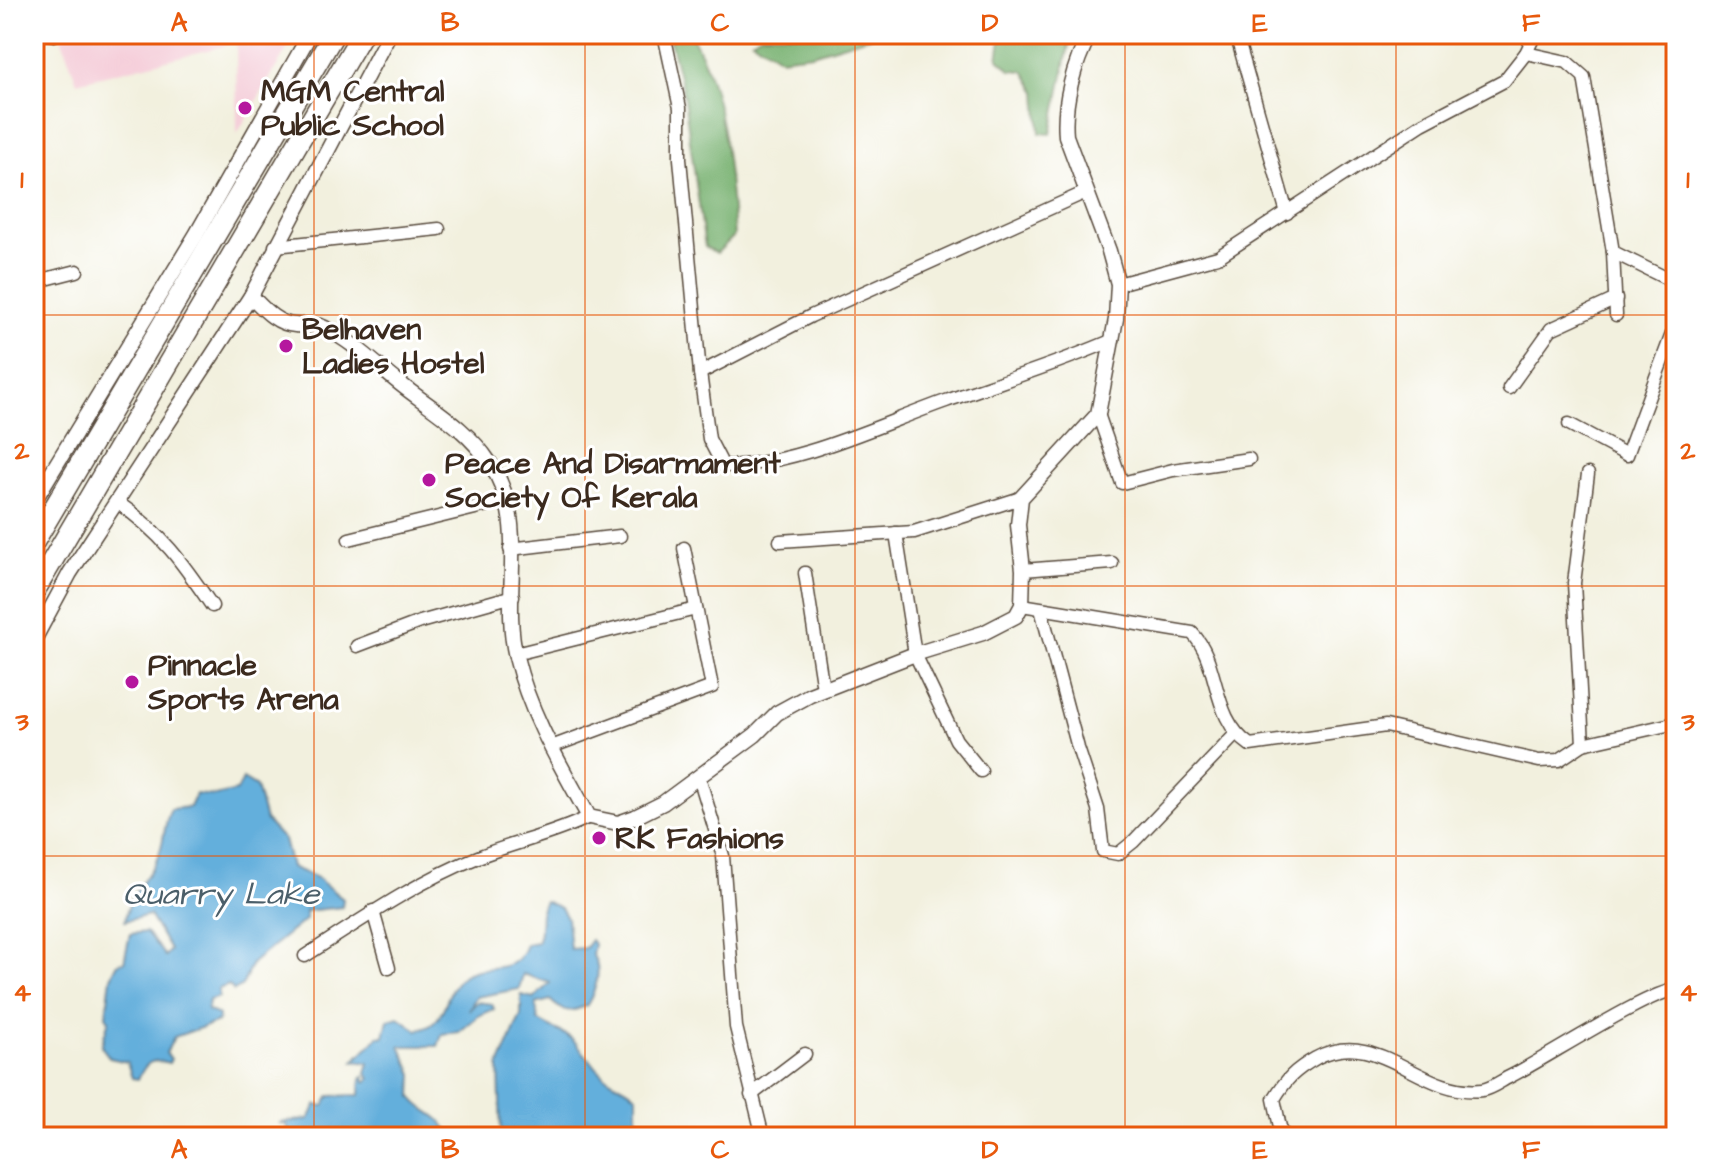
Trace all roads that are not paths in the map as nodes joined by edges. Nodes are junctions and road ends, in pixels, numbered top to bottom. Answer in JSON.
{"nodes":[{"id":1,"x":310,"y":34,"type":"edge"},
{"id":2,"x":334,"y":34,"type":"edge"},
{"id":3,"x":362,"y":34,"type":"edge"},
{"id":4,"x":389,"y":34,"type":"edge"},
{"id":5,"x":664,"y":34,"type":"edge"},
{"id":6,"x":1090,"y":34,"type":"edge"},
{"id":7,"x":1236,"y":34,"type":"edge"},
{"id":8,"x":1535,"y":34,"type":"edge"},
{"id":9,"x":1675,"y":34,"type":"edge"},
{"id":10,"x":1676,"y":40,"type":"edge"},
{"id":11,"x":1526,"y":53,"type":"junction"},
{"id":12,"x":1086,"y":192,"type":"junction"},
{"id":13,"x":1287,"y":213,"type":"junction"},
{"id":14,"x":439,"y":229,"type":"dead end"},
{"id":15,"x":275,"y":246,"type":"junction"},
{"id":16,"x":1613,"y":252,"type":"junction"},
{"id":17,"x":77,"y":271,"type":"dead end"},
{"id":18,"x":34,"y":282,"type":"edge"},
{"id":19,"x":1676,"y":283,"type":"edge"},
{"id":20,"x":1118,"y":284,"type":"junction"},
{"id":21,"x":251,"y":296,"type":"junction"},
{"id":22,"x":1616,"y":299,"type":"junction"},
{"id":23,"x":1616,"y":315,"type":"dead end"},
{"id":24,"x":1676,"y":323,"type":"edge"},
{"id":25,"x":1113,"y":340,"type":"junction"},
{"id":26,"x":700,"y":373,"type":"junction"},
{"id":27,"x":1509,"y":388,"type":"dead end"},
{"id":28,"x":1098,"y":414,"type":"junction"},
{"id":29,"x":1569,"y":424,"type":"dead end"},
{"id":30,"x":1249,"y":459,"type":"dead end"},
{"id":31,"x":1588,"y":474,"type":"dead end"},
{"id":32,"x":1021,"y":498,"type":"junction"},
{"id":33,"x":508,"y":500,"type":"junction"},
{"id":34,"x":34,"y":501,"type":"edge"},
{"id":35,"x":117,"y":502,"type":"junction"},
{"id":36,"x":896,"y":533,"type":"junction"},
{"id":37,"x":620,"y":536,"type":"dead end"},
{"id":38,"x":349,"y":539,"type":"dead end"},
{"id":39,"x":780,"y":541,"type":"dead end"},
{"id":40,"x":34,"y":542,"type":"edge"},
{"id":41,"x":684,"y":548,"type":"dead end"},
{"id":42,"x":510,"y":549,"type":"junction"},
{"id":43,"x":1112,"y":563,"type":"dead end"},
{"id":44,"x":1023,"y":570,"type":"junction"},
{"id":45,"x":805,"y":573,"type":"dead end"},
{"id":46,"x":34,"y":592,"type":"edge"},
{"id":47,"x":513,"y":596,"type":"junction"},
{"id":48,"x":1022,"y":605,"type":"junction"},
{"id":49,"x":212,"y":606,"type":"dead end"},
{"id":50,"x":696,"y":609,"type":"junction"},
{"id":51,"x":1041,"y":609,"type":"junction"},
{"id":52,"x":34,"y":640,"type":"edge"},
{"id":53,"x":357,"y":646,"type":"dead end"},
{"id":54,"x":515,"y":654,"type":"junction"},
{"id":55,"x":915,"y":654,"type":"junction"},
{"id":56,"x":823,"y":689,"type":"junction"},
{"id":57,"x":1676,"y":723,"type":"edge"},
{"id":58,"x":1235,"y":735,"type":"junction"},
{"id":59,"x":1583,"y":744,"type":"junction"},
{"id":60,"x":551,"y":747,"type":"junction"},
{"id":61,"x":981,"y":771,"type":"dead end"},
{"id":62,"x":699,"y":777,"type":"junction"},
{"id":63,"x":589,"y":817,"type":"junction"},
{"id":64,"x":373,"y":911,"type":"junction"},
{"id":65,"x":305,"y":956,"type":"dead end"},
{"id":66,"x":389,"y":968,"type":"dead end"},
{"id":67,"x":1676,"y":990,"type":"edge"},
{"id":68,"x":805,"y":1054,"type":"dead end"},
{"id":69,"x":751,"y":1095,"type":"junction"},
{"id":70,"x":763,"y":1137,"type":"edge"},
{"id":71,"x":1286,"y":1137,"type":"edge"}],
"edges":[{"from":1,"to":34,"type":"street"},
{"from":2,"to":40,"type":"highway"},
{"from":3,"to":46,"type":"highway"},
{"from":4,"to":15,"type":"street"},
{"from":5,"to":26,"type":"street"},
{"from":6,"to":12,"type":"street"},
{"from":7,"to":13,"type":"street"},
{"from":8,"to":11,"type":"street"},
{"from":9,"to":10,"type":"street"},
{"from":11,"to":13,"type":"street"},
{"from":11,"to":16,"type":"street"},
{"from":12,"to":20,"type":"street"},
{"from":12,"to":26,"type":"street"},
{"from":13,"to":20,"type":"street"},
{"from":14,"to":15,"type":"street"},
{"from":15,"to":21,"type":"street"},
{"from":16,"to":19,"type":"street"},
{"from":16,"to":22,"type":"street"},
{"from":17,"to":18,"type":"street"},
{"from":20,"to":25,"type":"street"},
{"from":21,"to":33,"type":"street"},
{"from":21,"to":35,"type":"street"},
{"from":22,"to":23,"type":"street"},
{"from":22,"to":27,"type":"street"},
{"from":24,"to":29,"type":"street"},
{"from":25,"to":26,"type":"street"},
{"from":25,"to":28,"type":"street"},
{"from":28,"to":30,"type":"street"},
{"from":28,"to":32,"type":"street"},
{"from":31,"to":59,"type":"street"},
{"from":32,"to":36,"type":"street"},
{"from":32,"to":44,"type":"street"},
{"from":33,"to":38,"type":"street"},
{"from":33,"to":42,"type":"street"},
{"from":35,"to":49,"type":"street"},
{"from":35,"to":52,"type":"street"},
{"from":36,"to":39,"type":"street"},
{"from":36,"to":55,"type":"street"},
{"from":37,"to":42,"type":"street"},
{"from":41,"to":50,"type":"street"},
{"from":42,"to":47,"type":"street"},
{"from":43,"to":44,"type":"street"},
{"from":44,"to":48,"type":"street"},
{"from":45,"to":56,"type":"street"},
{"from":47,"to":53,"type":"street"},
{"from":47,"to":54,"type":"street"},
{"from":48,"to":51,"type":"street"},
{"from":48,"to":55,"type":"street"},
{"from":50,"to":54,"type":"street"},
{"from":50,"to":60,"type":"street"},
{"from":51,"to":58,"type":"street"},
{"from":51,"to":58,"type":"street"},
{"from":54,"to":60,"type":"street"},
{"from":55,"to":56,"type":"street"},
{"from":55,"to":61,"type":"street"},
{"from":56,"to":62,"type":"street"},
{"from":57,"to":59,"type":"street"},
{"from":58,"to":59,"type":"street"},
{"from":60,"to":63,"type":"street"},
{"from":62,"to":63,"type":"street"},
{"from":62,"to":69,"type":"street"},
{"from":63,"to":64,"type":"street"},
{"from":64,"to":65,"type":"street"},
{"from":64,"to":66,"type":"street"},
{"from":67,"to":71,"type":"street"},
{"from":68,"to":69,"type":"street"},
{"from":69,"to":70,"type":"street"}]}
